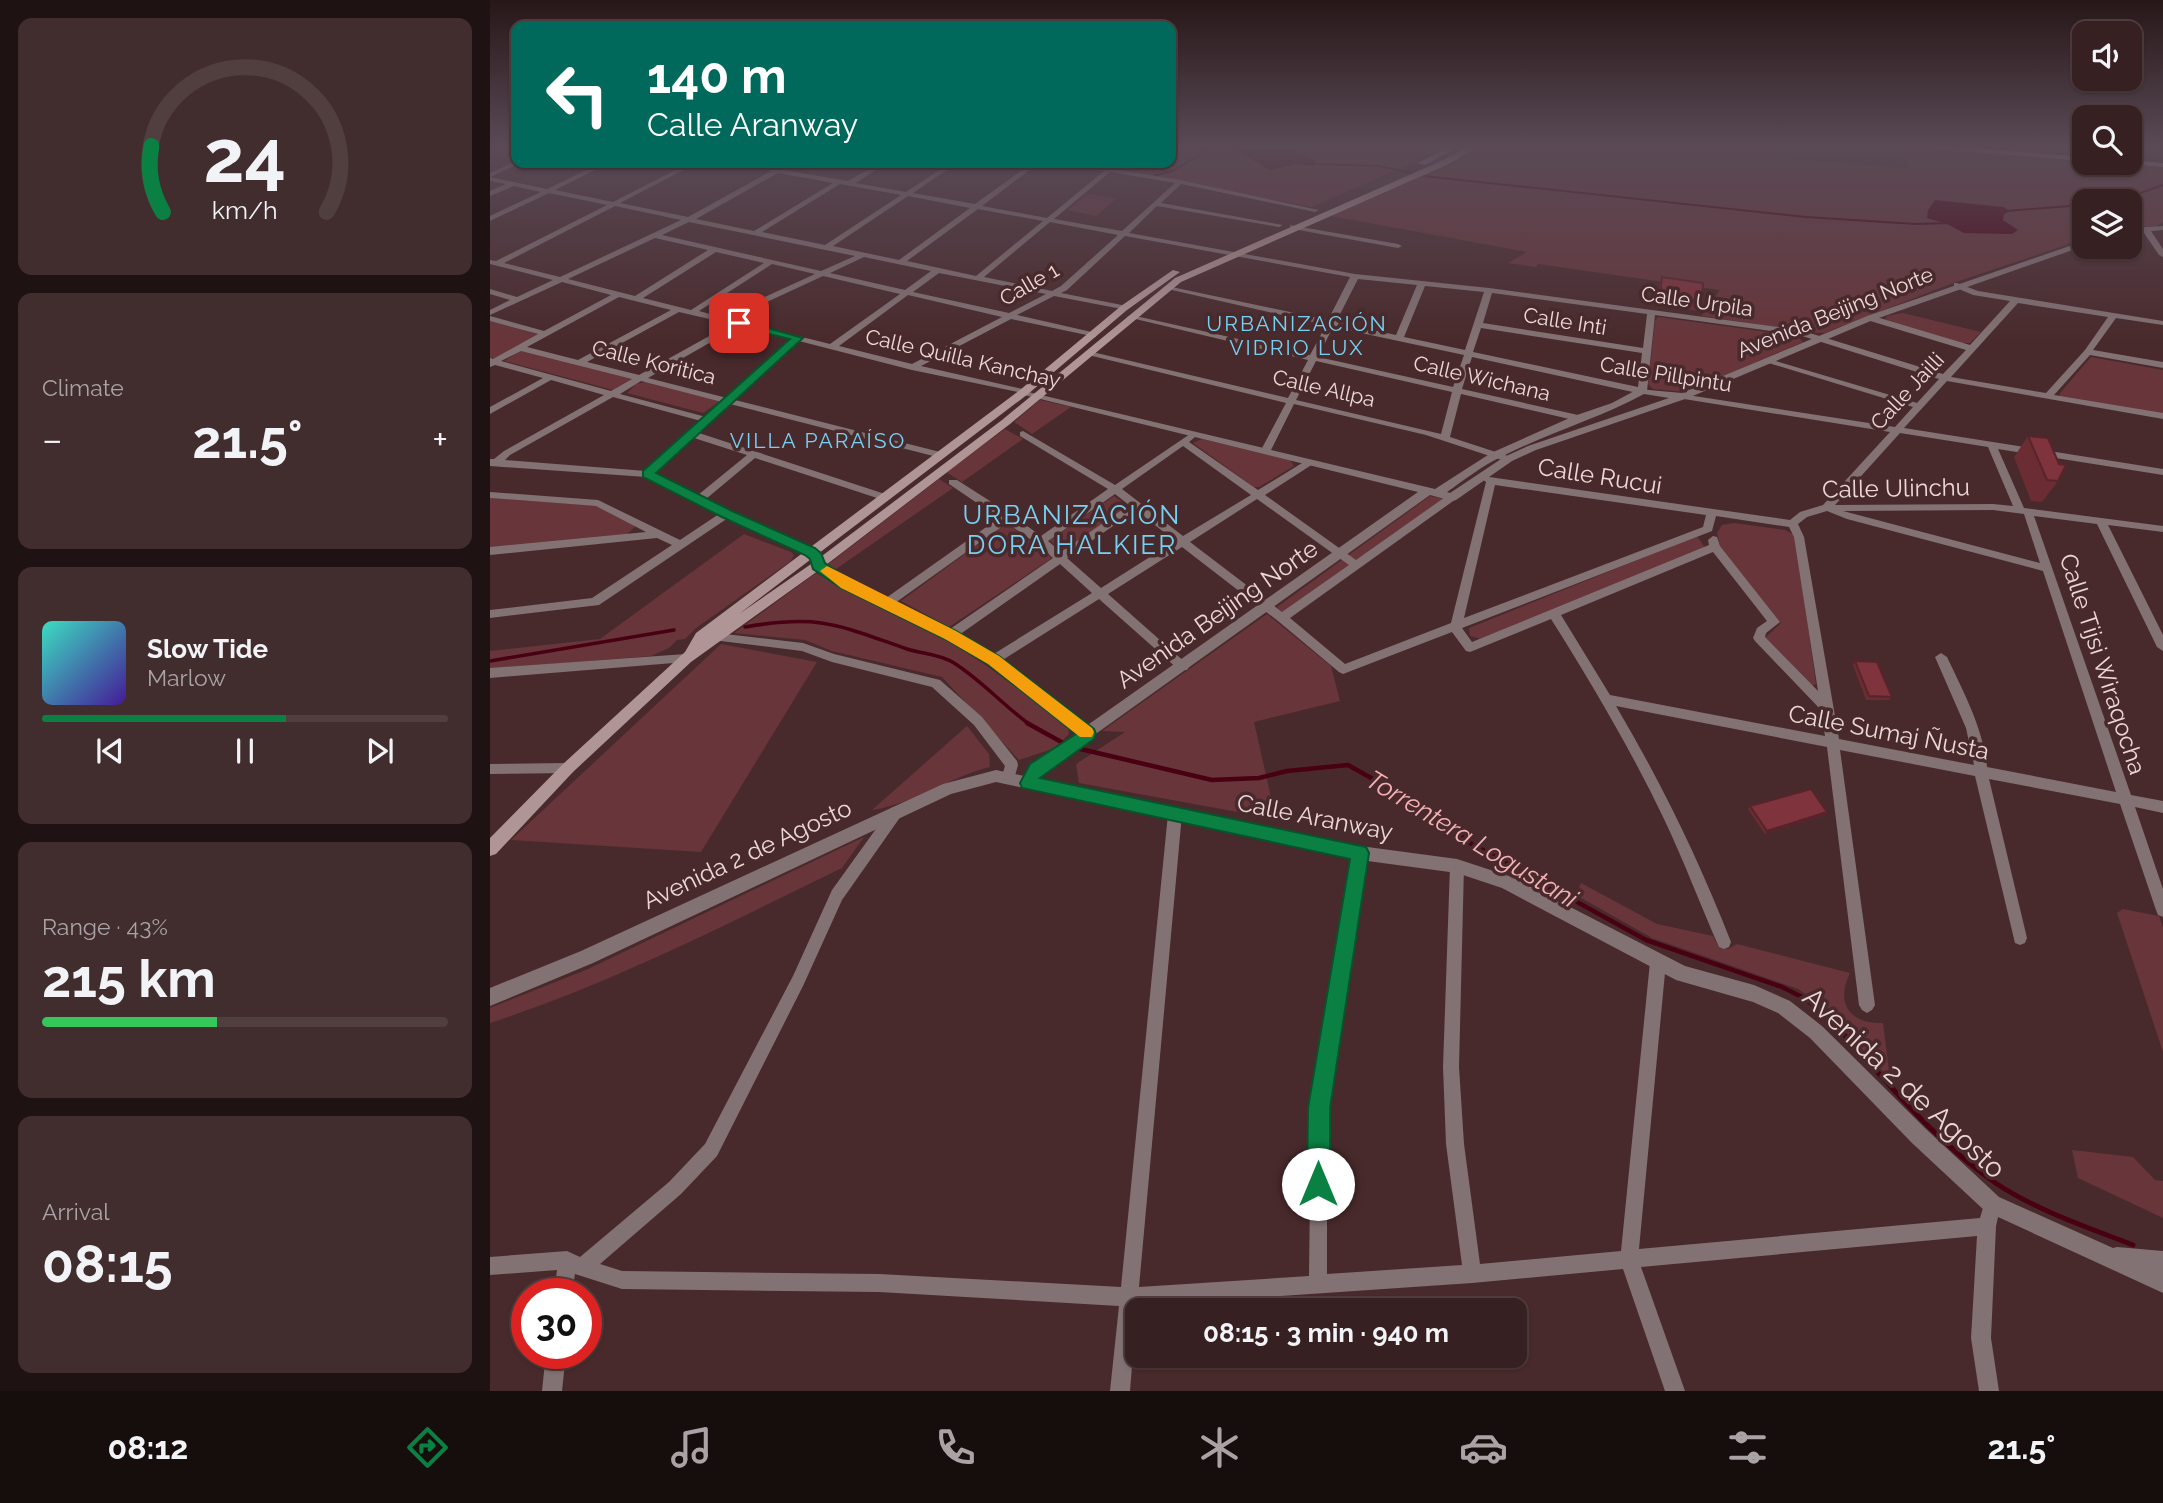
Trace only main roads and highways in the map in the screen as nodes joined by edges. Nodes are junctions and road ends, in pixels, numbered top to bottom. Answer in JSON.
{"nodes":[{"id":1,"x":1313,"y":211,"type":"edge"},
{"id":2,"x":1333,"y":211,"type":"edge"},
{"id":3,"x":1128,"y":312,"type":"junction"},
{"id":4,"x":686,"y":658,"type":"junction"},
{"id":5,"x":490,"y":849,"type":"edge"}],
"edges":[{"from":1,"to":3,"type":"main road"},
{"from":2,"to":3,"type":"main road"},
{"from":3,"to":4,"type":"main road"},
{"from":3,"to":4,"type":"main road"},
{"from":4,"to":5,"type":"main road"}]}
